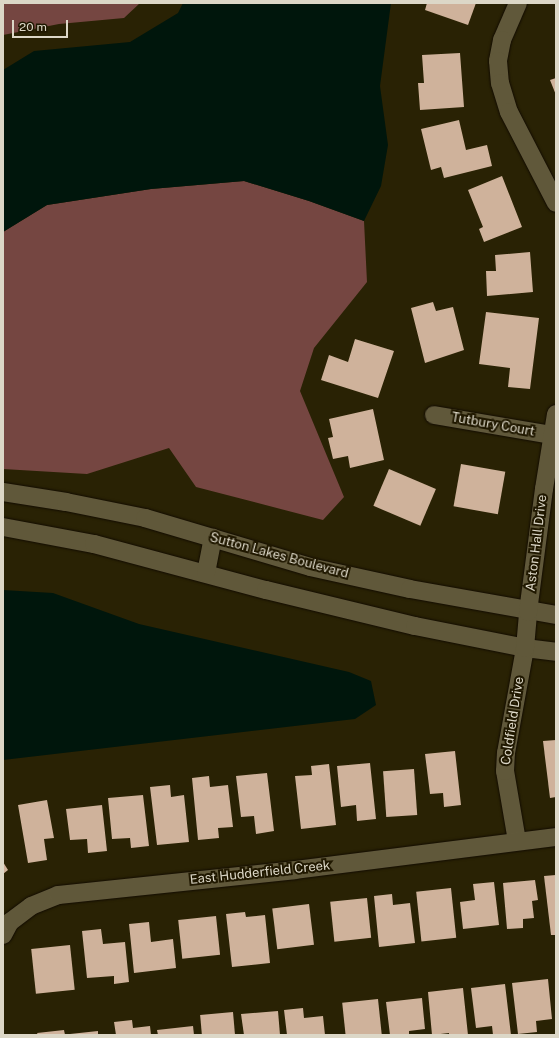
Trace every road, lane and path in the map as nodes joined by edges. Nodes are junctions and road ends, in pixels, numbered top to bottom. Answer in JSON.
{"nodes":[{"id":1,"x":518,"y":4,"type":"edge"},
{"id":2,"x":556,"y":203,"type":"edge"},
{"id":3,"x":556,"y":414,"type":"edge"},
{"id":4,"x":434,"y":415,"type":"dead end"},
{"id":5,"x":552,"y":435,"type":"junction"},
{"id":6,"x":3,"y":492,"type":"edge"},
{"id":7,"x":3,"y":527,"type":"edge"},
{"id":8,"x":213,"y":538,"type":"junction"},
{"id":9,"x":206,"y":573,"type":"junction"},
{"id":10,"x":528,"y":612,"type":"junction"},
{"id":11,"x":556,"y":615,"type":"edge"},
{"id":12,"x":525,"y":648,"type":"junction"},
{"id":13,"x":556,"y":652,"type":"edge"},
{"id":14,"x":556,"y":837,"type":"edge"},
{"id":15,"x":517,"y":841,"type":"junction"},
{"id":16,"x":6,"y":929,"type":"edge"}],
"edges":[{"from":1,"to":2,"type":"street"},
{"from":3,"to":5,"type":"street","name":"Aston Hall Drive"},
{"from":4,"to":5,"type":"street","name":"Tutbury Court"},
{"from":5,"to":10,"type":"street","name":"Aston Hall Drive"},
{"from":6,"to":8,"type":"street","name":"Sutton Lakes Boulevard"},
{"from":7,"to":9,"type":"street"},
{"from":8,"to":9,"type":"street"},
{"from":8,"to":10,"type":"street","name":"Sutton Lakes Boulevard"},
{"from":9,"to":12,"type":"street"},
{"from":10,"to":11,"type":"street","name":"Sutton Lakes Boulevard"},
{"from":10,"to":12,"type":"street","name":"Aston Hall Drive"},
{"from":12,"to":13,"type":"street"},
{"from":12,"to":15,"type":"street","name":"Coldfield Drive"},
{"from":14,"to":15,"type":"street","name":"East Hudderfield Creek"},
{"from":15,"to":16,"type":"street","name":"East Hudderfield Creek"}]}
